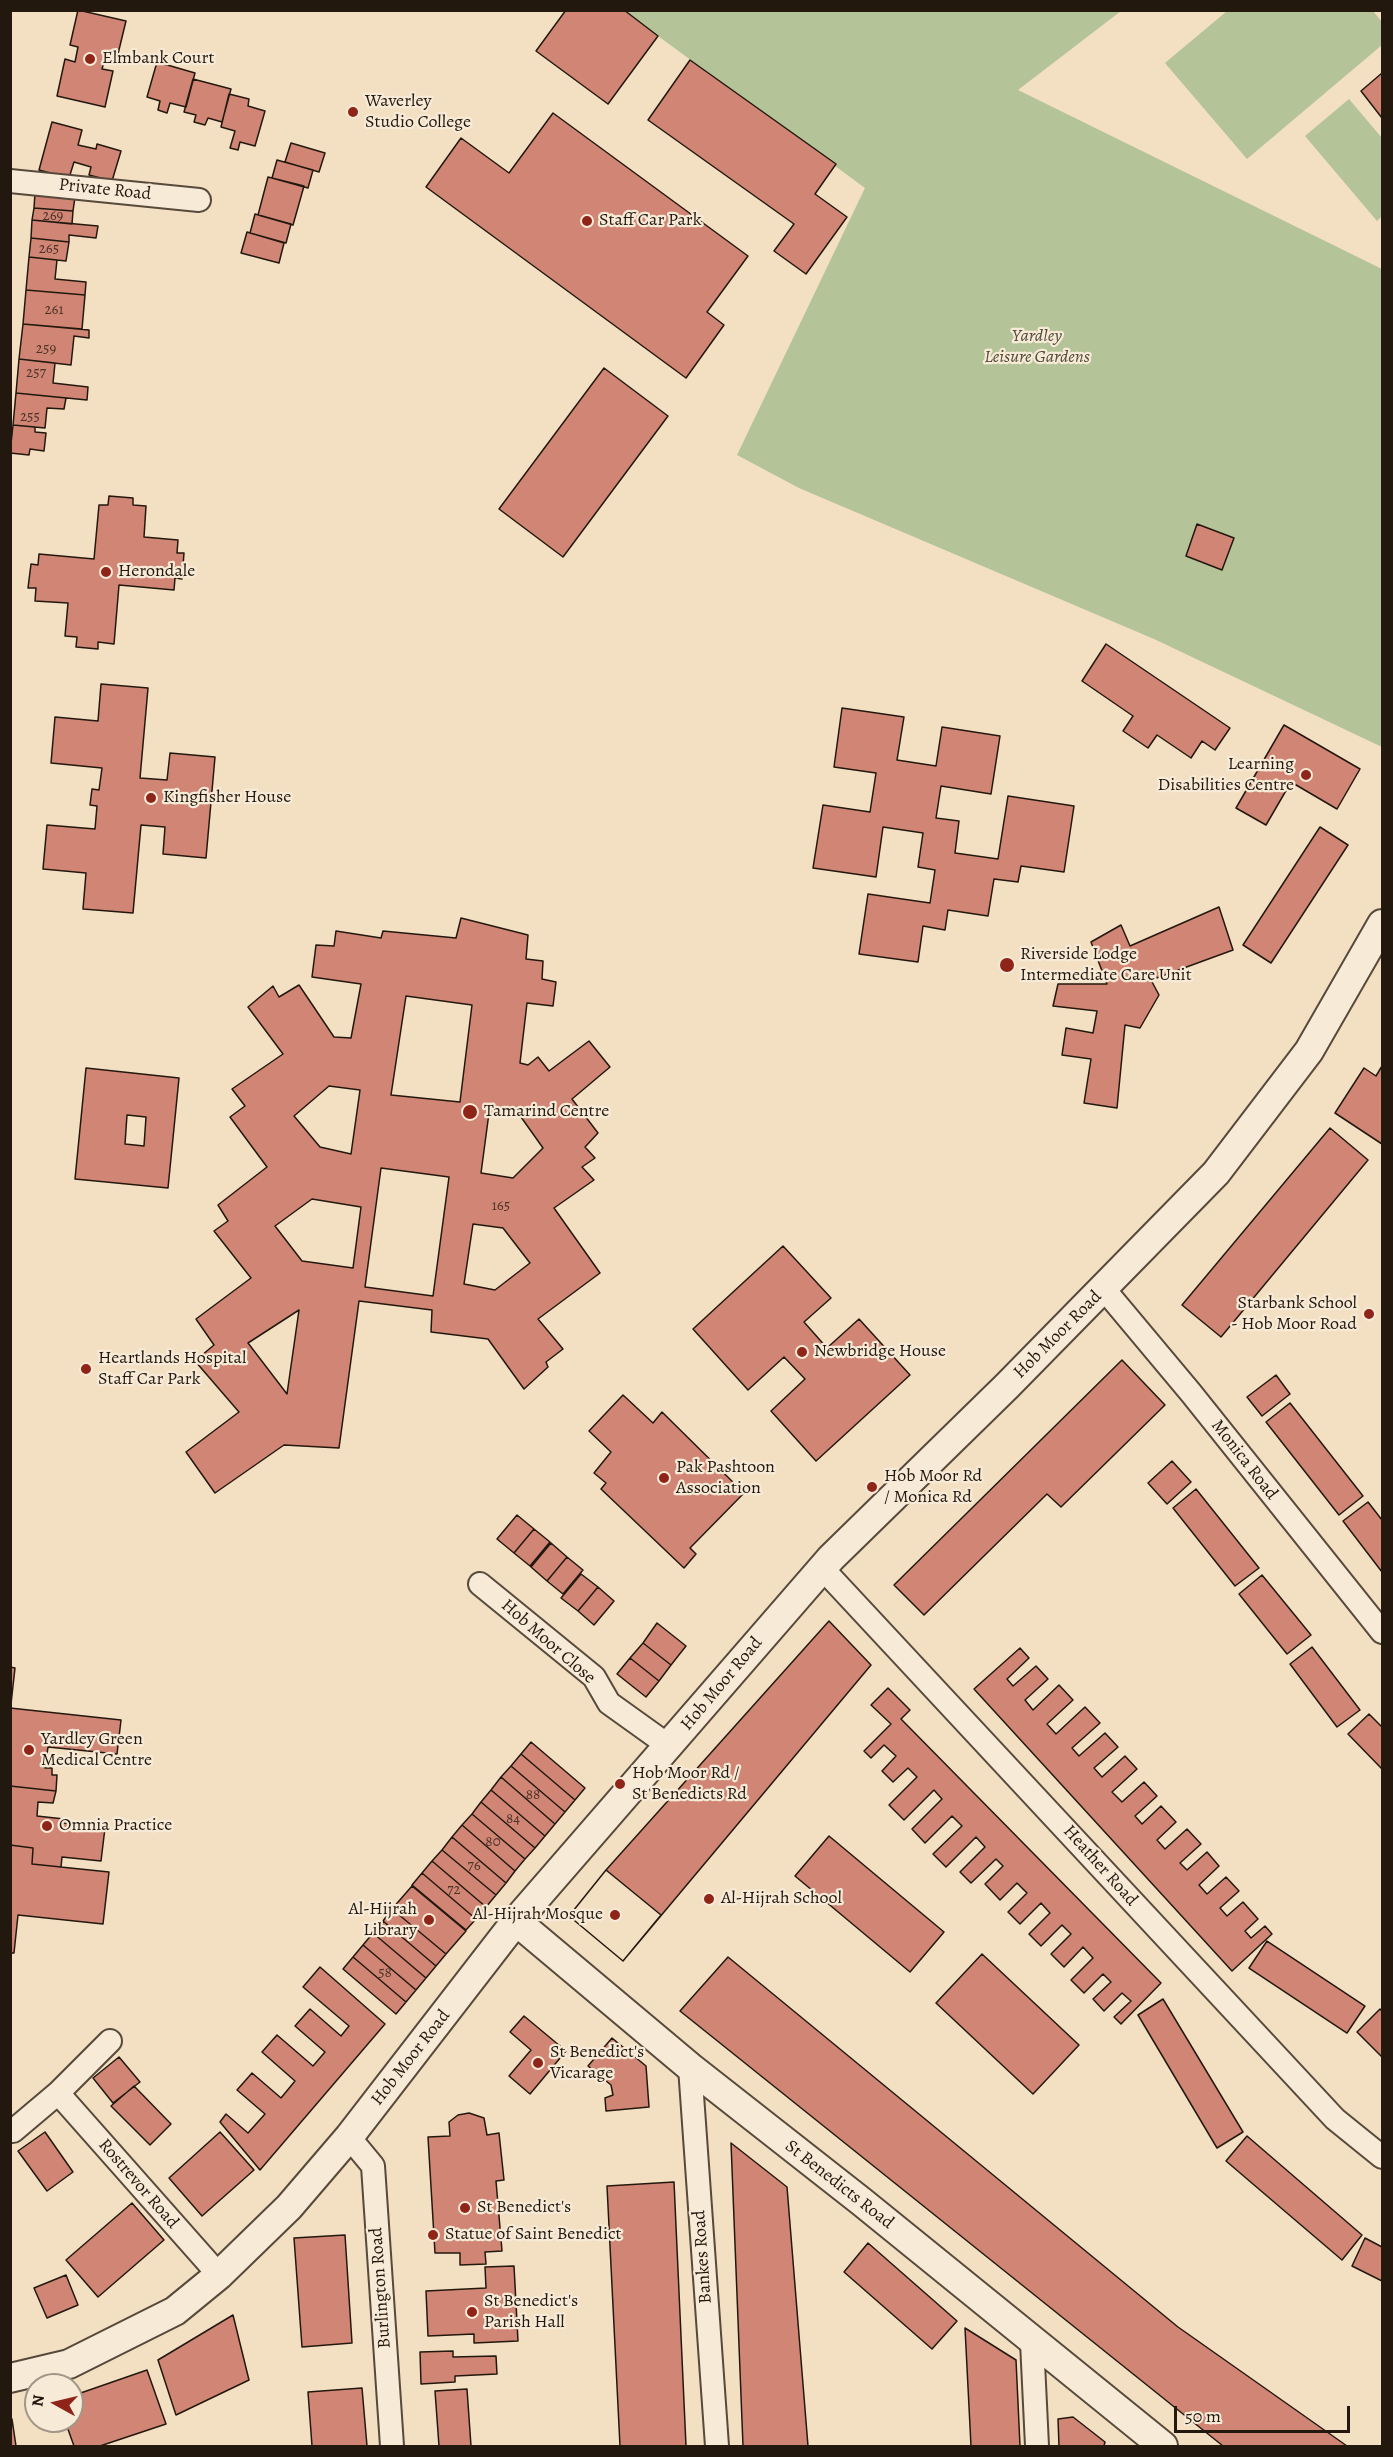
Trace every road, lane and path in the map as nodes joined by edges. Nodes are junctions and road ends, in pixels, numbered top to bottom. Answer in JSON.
{"nodes":[{"id":1,"x":10,"y":181,"type":"edge"},
{"id":2,"x":199,"y":200,"type":"dead end"},
{"id":3,"x":1383,"y":924,"type":"edge"},
{"id":4,"x":1104,"y":1288,"type":"junction"},
{"id":5,"x":823,"y":1569,"type":"junction"},
{"id":6,"x":480,"y":1584,"type":"dead end"},
{"id":7,"x":1383,"y":1632,"type":"edge"},
{"id":8,"x":669,"y":1746,"type":"junction"},
{"id":9,"x":516,"y":1922,"type":"junction"},
{"id":10,"x":110,"y":2041,"type":"dead end"},
{"id":11,"x":690,"y":2067,"type":"junction"},
{"id":12,"x":58,"y":2092,"type":"junction"},
{"id":13,"x":13,"y":2131,"type":"dead end"},
{"id":14,"x":349,"y":2137,"type":"junction"},
{"id":15,"x":1383,"y":2157,"type":"edge"},
{"id":16,"x":219,"y":2275,"type":"junction"},
{"id":17,"x":1032,"y":2342,"type":"junction"},
{"id":18,"x":10,"y":2378,"type":"edge"},
{"id":19,"x":392,"y":2446,"type":"edge"},
{"id":20,"x":717,"y":2446,"type":"edge"},
{"id":21,"x":1037,"y":2446,"type":"edge"},
{"id":22,"x":1164,"y":2446,"type":"edge"}],
"edges":[{"from":1,"to":2,"type":"street","name":"Private Road"},
{"from":3,"to":4,"type":"street","name":"Hob Moor Road"},
{"from":4,"to":5,"type":"street","name":"Hob Moor Road"},
{"from":4,"to":7,"type":"street","name":"Monica Road"},
{"from":5,"to":8,"type":"street","name":"Hob Moor Road"},
{"from":5,"to":15,"type":"street","name":"Heather Road"},
{"from":6,"to":8,"type":"street","name":"Hob Moor Close"},
{"from":8,"to":9,"type":"street","name":"Hob Moor Road"},
{"from":9,"to":11,"type":"street","name":"St Benedicts Road"},
{"from":9,"to":14,"type":"street","name":"Hob Moor Road"},
{"from":10,"to":12,"type":"street"},
{"from":11,"to":17,"type":"street","name":"St Benedicts Road"},
{"from":11,"to":20,"type":"street","name":"Bankes Road"},
{"from":12,"to":13,"type":"street"},
{"from":12,"to":16,"type":"street","name":"Rostrevor Road"},
{"from":14,"to":16,"type":"street","name":"Hob Moor Road"},
{"from":14,"to":19,"type":"street","name":"Burlington Road"},
{"from":16,"to":18,"type":"street","name":"Hob Moor Road"},
{"from":17,"to":21,"type":"street"},
{"from":17,"to":22,"type":"street","name":"St Benedicts Road"}]}
